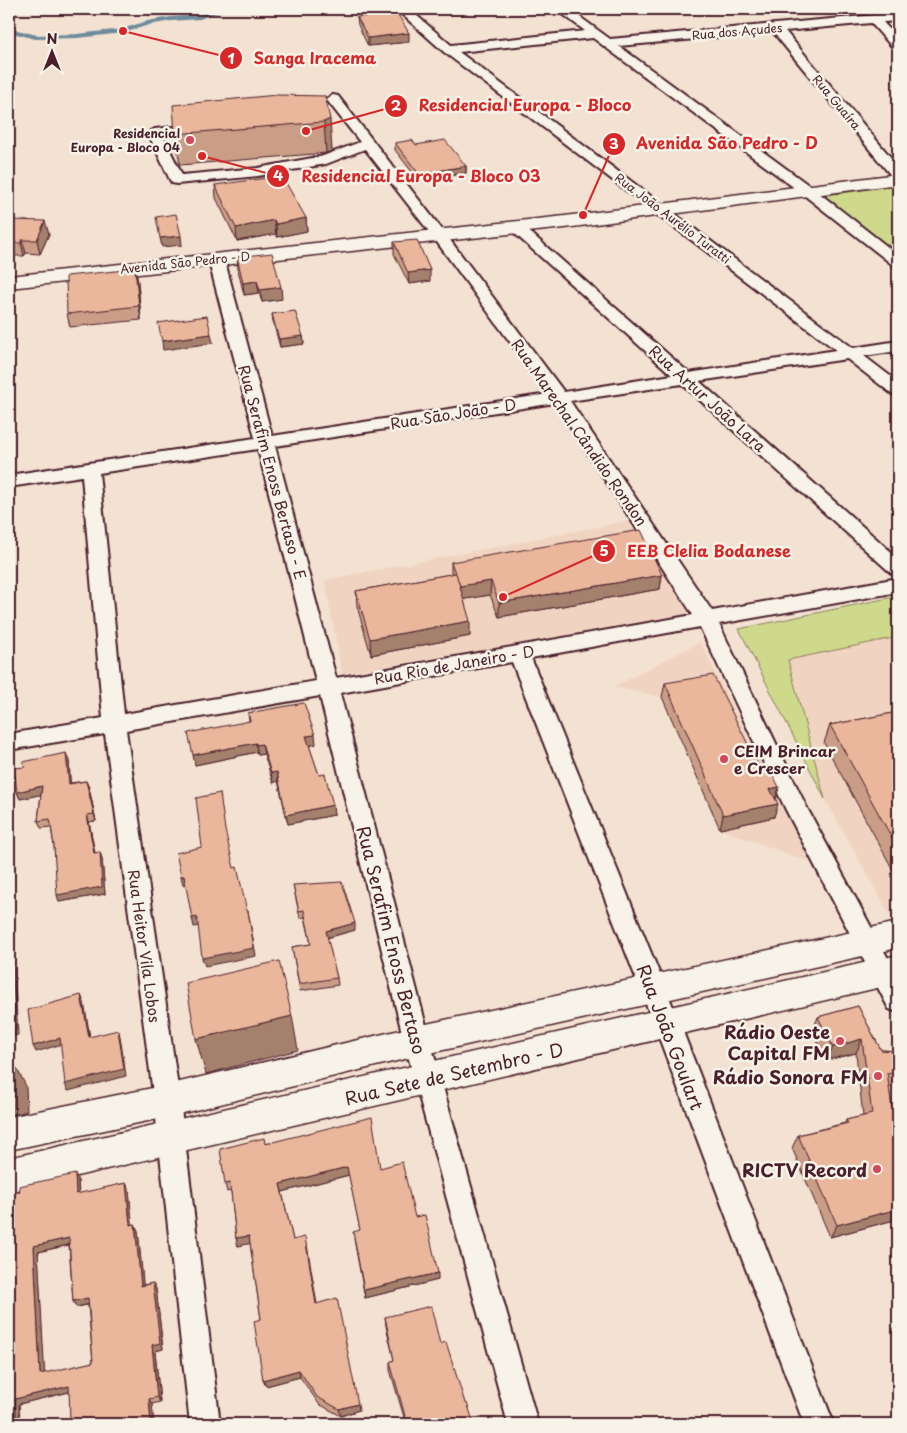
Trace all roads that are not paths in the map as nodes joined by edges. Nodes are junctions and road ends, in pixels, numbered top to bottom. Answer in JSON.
{"nodes":[{"id":1,"x":402,"y":9,"type":"edge"},
{"id":2,"x":562,"y":9,"type":"edge"},
{"id":3,"x":898,"y":17,"type":"edge"},
{"id":4,"x":874,"y":19,"type":"junction"},
{"id":5,"x":776,"y":28,"type":"junction"},
{"id":6,"x":595,"y":34,"type":"junction"},
{"id":7,"x":606,"y":43,"type":"junction"},
{"id":8,"x":898,"y":46,"type":"edge"},
{"id":9,"x":448,"y":49,"type":"junction"},
{"id":10,"x":333,"y":100,"type":"dead end"},
{"id":11,"x":331,"y":119,"type":"edge"},
{"id":12,"x":352,"y":122,"type":"junction"},
{"id":13,"x":213,"y":127,"type":"edge"},
{"id":14,"x":367,"y":144,"type":"junction"},
{"id":15,"x":898,"y":177,"type":"edge"},
{"id":16,"x":809,"y":192,"type":"junction"},
{"id":17,"x":665,"y":212,"type":"junction"},
{"id":18,"x":518,"y":228,"type":"junction"},
{"id":19,"x":439,"y":235,"type":"junction"},
{"id":20,"x":216,"y":258,"type":"junction"},
{"id":21,"x":898,"y":262,"type":"edge"},
{"id":22,"x":9,"y":282,"type":"edge"},
{"id":23,"x":898,"y":346,"type":"edge"},
{"id":24,"x":851,"y":354,"type":"junction"},
{"id":25,"x":686,"y":378,"type":"junction"},
{"id":26,"x":898,"y":390,"type":"edge"},
{"id":27,"x":560,"y":397,"type":"junction"},
{"id":28,"x":266,"y":442,"type":"junction"},
{"id":29,"x":90,"y":468,"type":"junction"},
{"id":30,"x":9,"y":481,"type":"edge"},
{"id":31,"x":898,"y":568,"type":"edge"},
{"id":32,"x":898,"y":585,"type":"edge"},
{"id":33,"x":707,"y":620,"type":"junction"},
{"id":34,"x":518,"y":652,"type":"junction"},
{"id":35,"x":328,"y":687,"type":"junction"},
{"id":36,"x":114,"y":722,"type":"junction"},
{"id":37,"x":9,"y":742,"type":"edge"},
{"id":38,"x":884,"y":939,"type":"edge"},
{"id":39,"x":891,"y":971,"type":"edge"},
{"id":40,"x":653,"y":989,"type":"junction"},
{"id":41,"x":898,"y":1002,"type":"edge"},
{"id":42,"x":667,"y":1024,"type":"junction"},
{"id":43,"x":417,"y":1041,"type":"junction"},
{"id":44,"x":429,"y":1079,"type":"junction"},
{"id":45,"x":167,"y":1101,"type":"junction"},
{"id":46,"x":9,"y":1134,"type":"edge"},
{"id":47,"x":170,"y":1136,"type":"junction"},
{"id":48,"x":9,"y":1175,"type":"edge"},
{"id":49,"x":205,"y":1424,"type":"edge"},
{"id":50,"x":523,"y":1424,"type":"edge"},
{"id":51,"x":819,"y":1424,"type":"edge"}],
"edges":[{"from":1,"to":9,"type":"street","name":"Rua João Aurélio Turatti"},
{"from":2,"to":6,"type":"street"},
{"from":3,"to":4,"type":"street","name":"Rua dos Açudes"},
{"from":4,"to":5,"type":"street","name":"Rua dos Açudes"},
{"from":4,"to":8,"type":"street"},
{"from":5,"to":7,"type":"street","name":"Rua dos Açudes"},
{"from":5,"to":15,"type":"street","name":"Rua Guaíra"},
{"from":6,"to":7,"type":"street"},
{"from":6,"to":9,"type":"street"},
{"from":7,"to":16,"type":"street"},
{"from":9,"to":17,"type":"street","name":"Rua João Aurélio Turatti"},
{"from":10,"to":12,"type":"street","name":"Rua Marechal Cândido Rondon"},
{"from":11,"to":12,"type":"street"},
{"from":12,"to":14,"type":"street","name":"Rua Marechal Cândido Rondon"},
{"from":13,"to":14,"type":"street"},
{"from":14,"to":19,"type":"street","name":"Rua Marechal Cândido Rondon"},
{"from":15,"to":16,"type":"street","name":"Avenida São Pedro - D"},
{"from":16,"to":17,"type":"street","name":"Avenida São Pedro - D"},
{"from":16,"to":21,"type":"street"},
{"from":17,"to":18,"type":"street","name":"Avenida São Pedro - D"},
{"from":17,"to":24,"type":"street","name":"Rua João Aurélio Turatti"},
{"from":18,"to":19,"type":"street","name":"Avenida São Pedro - D"},
{"from":18,"to":25,"type":"street","name":"Rua Artur João Lara"},
{"from":19,"to":20,"type":"street","name":"Avenida São Pedro - D"},
{"from":19,"to":27,"type":"street","name":"Rua Marechal Cândido Rondon"},
{"from":20,"to":22,"type":"street","name":"Avenida São Pedro - D"},
{"from":20,"to":28,"type":"street","name":"Rua Serafim Enoss Bertaso - E"},
{"from":23,"to":24,"type":"street","name":"Rua São João - D"},
{"from":24,"to":25,"type":"street","name":"Rua São João - D"},
{"from":24,"to":26,"type":"street","name":"Rua João Aurélio Turatti"},
{"from":25,"to":27,"type":"street","name":"Rua São João - D"},
{"from":25,"to":31,"type":"street","name":"Rua Artur João Lara"},
{"from":27,"to":28,"type":"street","name":"Rua São João - D"},
{"from":27,"to":33,"type":"street","name":"Rua Marechal Cândido Rondon"},
{"from":28,"to":29,"type":"street","name":"Rua São João - D"},
{"from":28,"to":35,"type":"street","name":"Rua Serafim Enoss Bertaso - E"},
{"from":29,"to":30,"type":"street","name":"Rua São João - D"},
{"from":29,"to":36,"type":"street","name":"Rua Heitor Vila Lobos"},
{"from":32,"to":33,"type":"street","name":"Rua Rio de Janeiro - D"},
{"from":33,"to":34,"type":"street","name":"Rua Rio de Janeiro - D"},
{"from":33,"to":38,"type":"street","name":"Rua Marechal Cândido Rondon"},
{"from":34,"to":35,"type":"street","name":"Rua Rio de Janeiro - D"},
{"from":34,"to":40,"type":"street","name":"Rua João Goulart"},
{"from":35,"to":36,"type":"street","name":"Rua Rio de Janeiro - D"},
{"from":35,"to":43,"type":"street","name":"Rua Serafim Enoss Bertaso"},
{"from":36,"to":37,"type":"street","name":"Rua Rio de Janeiro - D"},
{"from":36,"to":45,"type":"street","name":"Rua Heitor Vila Lobos"},
{"from":38,"to":39,"type":"street","name":"Rua Marechal Cândido Rondon"},
{"from":38,"to":40,"type":"street"},
{"from":39,"to":41,"type":"street","name":"Rua Marechal Cândido Rondon"},
{"from":39,"to":42,"type":"street","name":"Rua Sete de Setembro - D"},
{"from":40,"to":42,"type":"street","name":"Rua João Goulart"},
{"from":40,"to":43,"type":"street"},
{"from":42,"to":44,"type":"street","name":"Rua Sete de Setembro - D"},
{"from":42,"to":51,"type":"street","name":"Rua João Goulart"},
{"from":43,"to":44,"type":"street","name":"Rua Serafim Enoss Bertaso"},
{"from":43,"to":45,"type":"street"},
{"from":44,"to":47,"type":"street","name":"Rua Sete de Setembro - D"},
{"from":44,"to":50,"type":"street","name":"Rua Serafim Enoss Bertaso"},
{"from":45,"to":46,"type":"street"},
{"from":45,"to":47,"type":"street","name":"Rua Heitor Vila Lobos"},
{"from":47,"to":48,"type":"street","name":"Rua Sete de Setembro - D"},
{"from":47,"to":49,"type":"street","name":"Rua Heitor Vila Lobos"}]}
